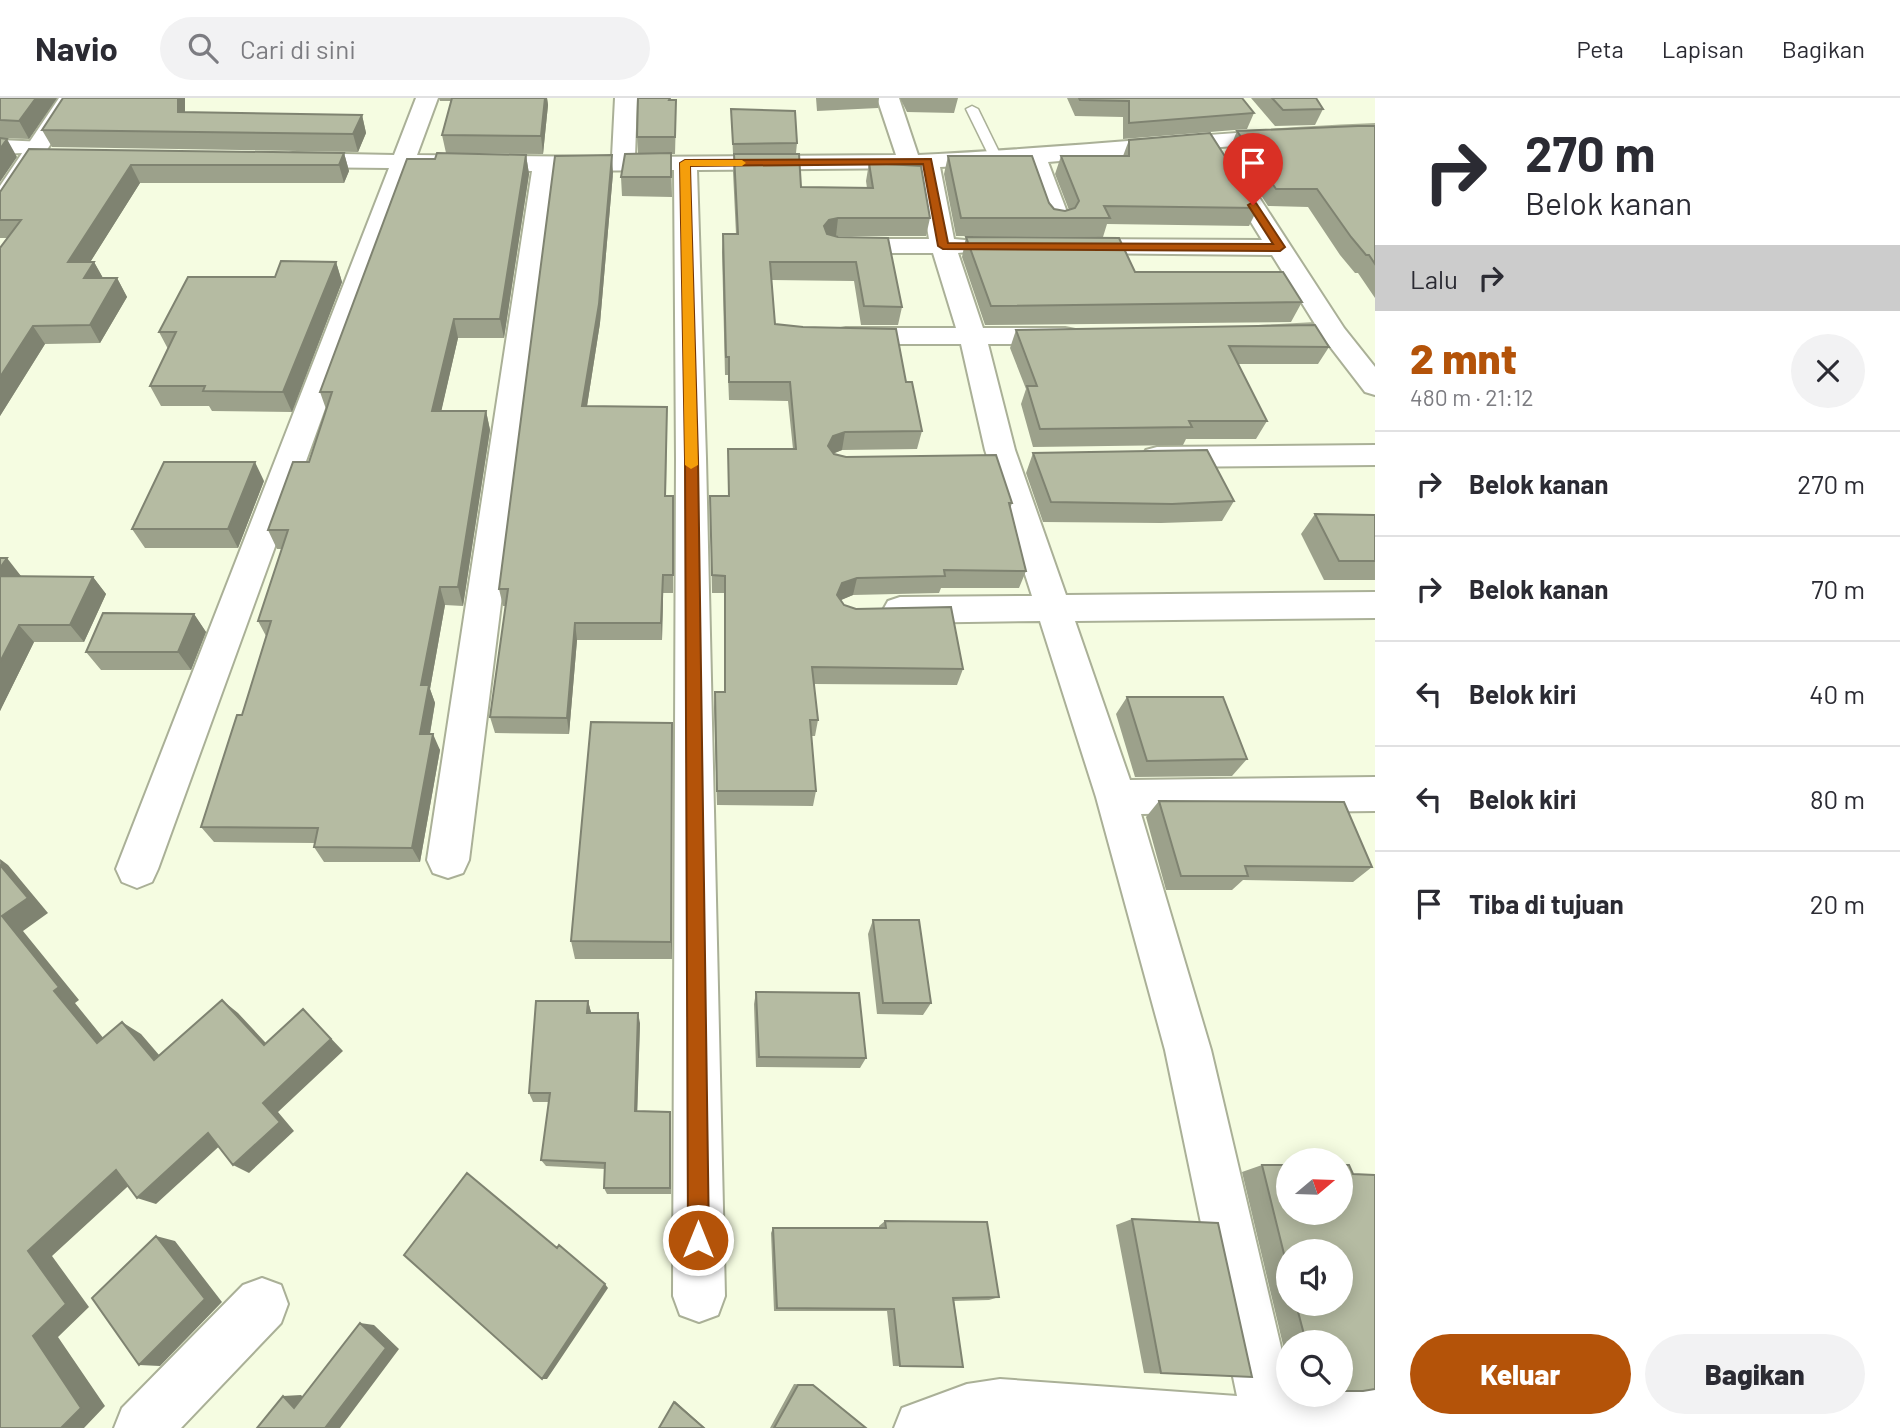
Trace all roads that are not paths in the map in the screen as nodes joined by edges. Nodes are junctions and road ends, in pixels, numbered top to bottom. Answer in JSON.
{"nodes":[{"id":1,"x":70,"y":98,"type":"edge"},
{"id":2,"x":427,"y":98,"type":"edge"},
{"id":3,"x":626,"y":98,"type":"edge"},
{"id":4,"x":888,"y":98,"type":"edge"},
{"id":5,"x":972,"y":109,"type":"dead end"},
{"id":6,"x":1253,"y":117,"type":"edge"},
{"id":7,"x":1375,"y":132,"type":"edge"},
{"id":8,"x":1268,"y":136,"type":"junction"},
{"id":9,"x":1211,"y":142,"type":"junction"},
{"id":10,"x":0,"y":147,"type":"edge"},
{"id":11,"x":34,"y":152,"type":"junction"},
{"id":12,"x":1035,"y":156,"type":"junction"},
{"id":13,"x":59,"y":158,"type":"edge"},
{"id":14,"x":996,"y":158,"type":"junction"},
{"id":15,"x":264,"y":160,"type":"edge"},
{"id":16,"x":402,"y":161,"type":"junction"},
{"id":17,"x":623,"y":162,"type":"junction"},
{"id":18,"x":918,"y":162,"type":"junction"},
{"id":19,"x":685,"y":163,"type":"junction"},
{"id":20,"x":544,"y":164,"type":"junction"},
{"id":21,"x":0,"y":204,"type":"edge"},
{"id":22,"x":1058,"y":220,"type":"edge"},
{"id":23,"x":836,"y":246,"type":"edge"},
{"id":24,"x":943,"y":246,"type":"junction"},
{"id":25,"x":997,"y":246,"type":"edge"},
{"id":26,"x":1051,"y":246,"type":"edge"},
{"id":27,"x":1280,"y":247,"type":"junction"},
{"id":28,"x":1334,"y":332,"type":"junction"},
{"id":29,"x":1237,"y":334,"type":"edge"},
{"id":30,"x":814,"y":335,"type":"edge"},
{"id":31,"x":1084,"y":336,"type":"edge"},
{"id":32,"x":974,"y":338,"type":"junction"},
{"id":33,"x":1375,"y":386,"type":"edge"},
{"id":34,"x":1375,"y":455,"type":"edge"},
{"id":35,"x":1128,"y":458,"type":"edge"},
{"id":36,"x":1375,"y":605,"type":"edge"},
{"id":37,"x":1053,"y":606,"type":"junction"},
{"id":38,"x":866,"y":610,"type":"edge"},
{"id":39,"x":1375,"y":794,"type":"edge"},
{"id":40,"x":1116,"y":797,"type":"junction"},
{"id":41,"x":448,"y":860,"type":"dead end"},
{"id":42,"x":137,"y":869,"type":"dead end"},
{"id":43,"x":699,"y":1296,"type":"dead end"},
{"id":44,"x":262,"y":1304,"type":"dead end"},
{"id":45,"x":1375,"y":1416,"type":"edge"},
{"id":46,"x":1272,"y":1427,"type":"edge"},
{"id":47,"x":142,"y":1428,"type":"edge"},
{"id":48,"x":922,"y":1428,"type":"edge"}],
"edges":[{"from":1,"to":11,"type":"street"},
{"from":2,"to":16,"type":"street"},
{"from":3,"to":17,"type":"street"},
{"from":4,"to":18,"type":"street"},
{"from":5,"to":14,"type":"lane"},
{"from":6,"to":8,"type":"street"},
{"from":7,"to":8,"type":"street"},
{"from":8,"to":9,"type":"street"},
{"from":9,"to":12,"type":"street"},
{"from":9,"to":27,"type":"street"},
{"from":10,"to":11,"type":"street"},
{"from":11,"to":13,"type":"street"},
{"from":11,"to":21,"type":"street"},
{"from":12,"to":14,"type":"street"},
{"from":12,"to":22,"type":"street"},
{"from":14,"to":18,"type":"street"},
{"from":15,"to":16,"type":"street"},
{"from":16,"to":20,"type":"street"},
{"from":16,"to":42,"type":"street"},
{"from":17,"to":19,"type":"street"},
{"from":17,"to":20,"type":"street"},
{"from":18,"to":19,"type":"street"},
{"from":18,"to":24,"type":"street"},
{"from":19,"to":43,"type":"street"},
{"from":20,"to":41,"type":"street"},
{"from":23,"to":24,"type":"street"},
{"from":24,"to":25,"type":"street"},
{"from":24,"to":32,"type":"street"},
{"from":26,"to":27,"type":"street"},
{"from":27,"to":28,"type":"street"},
{"from":28,"to":29,"type":"street"},
{"from":28,"to":33,"type":"street"},
{"from":30,"to":32,"type":"street"},
{"from":31,"to":32,"type":"street"},
{"from":32,"to":37,"type":"street"},
{"from":34,"to":35,"type":"street"},
{"from":36,"to":37,"type":"street"},
{"from":37,"to":38,"type":"street"},
{"from":37,"to":40,"type":"street"},
{"from":39,"to":40,"type":"street"},
{"from":40,"to":46,"type":"street"},
{"from":44,"to":47,"type":"street"},
{"from":45,"to":46,"type":"street"},
{"from":46,"to":48,"type":"street"}]}
